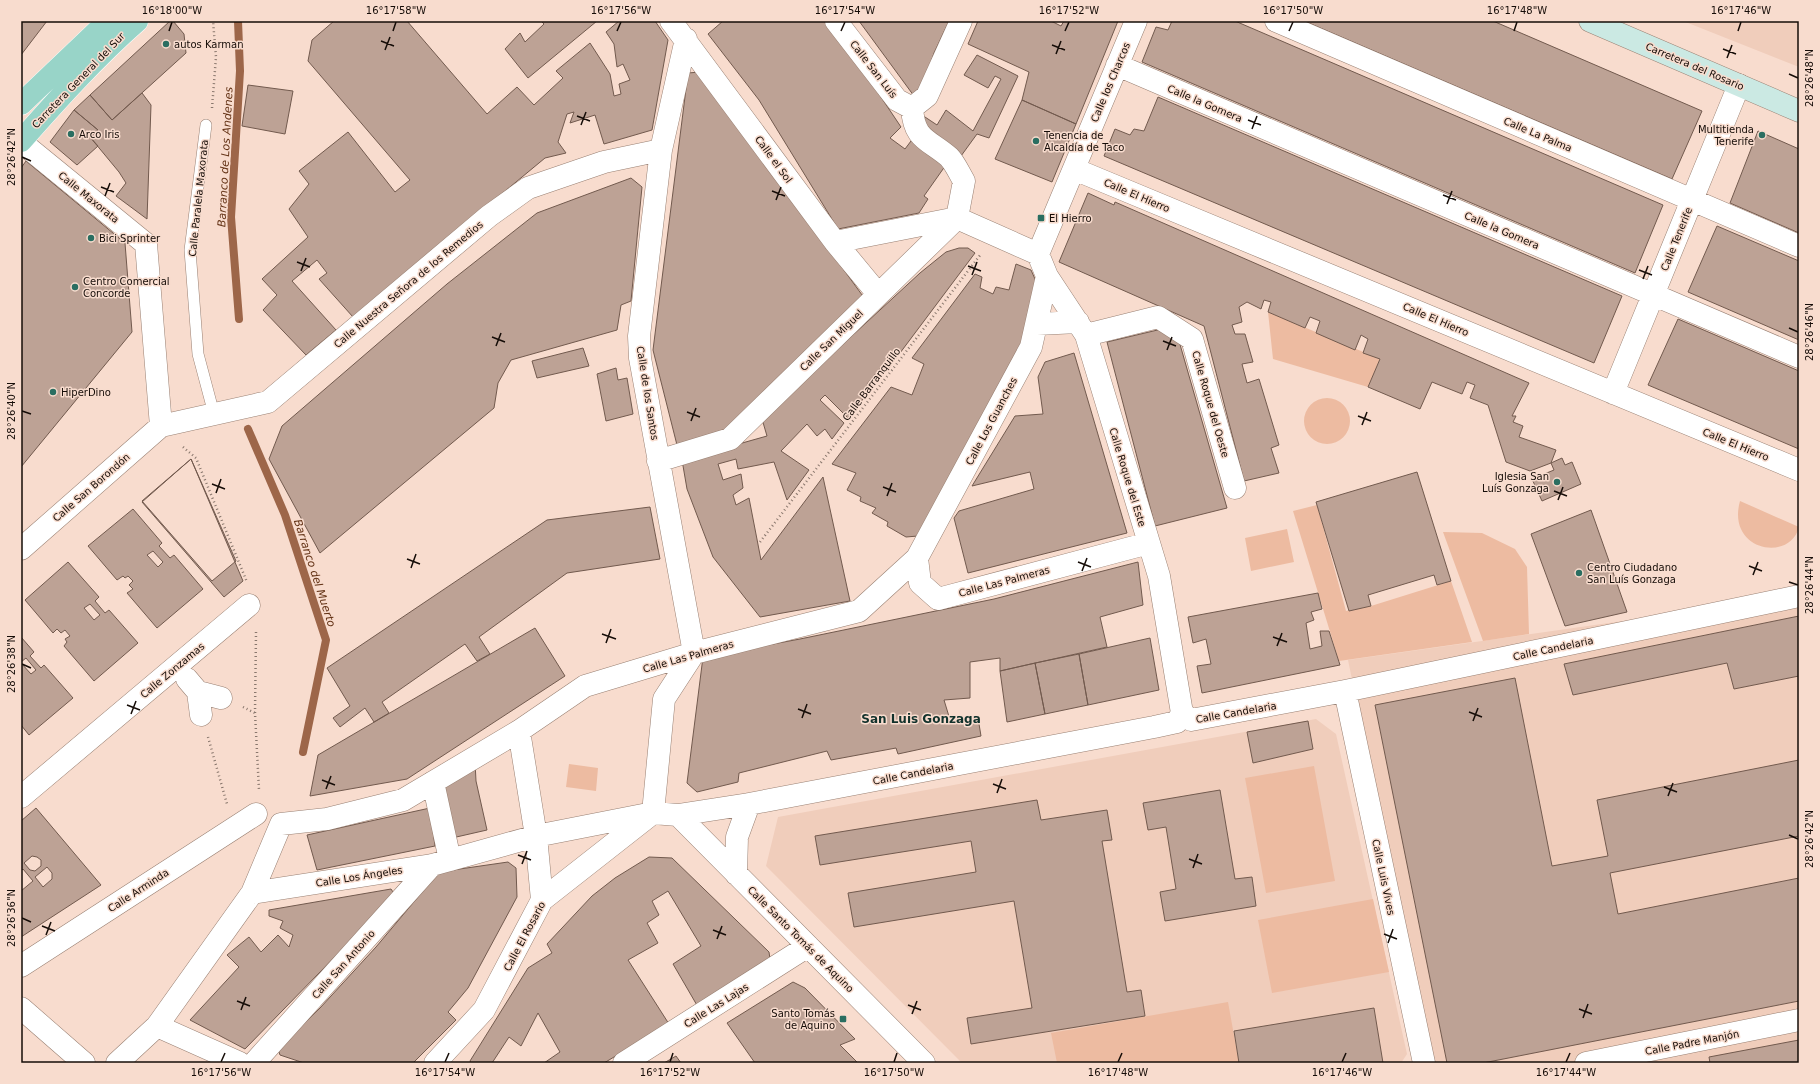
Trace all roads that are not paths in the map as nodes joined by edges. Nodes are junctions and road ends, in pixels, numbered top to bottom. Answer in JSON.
{"nodes":[{"id":1,"x":108,"y":21,"type":"edge"},
{"id":2,"x":137,"y":21,"type":"edge"},
{"id":3,"x":671,"y":21,"type":"edge"},
{"id":4,"x":836,"y":21,"type":"edge"},
{"id":5,"x":961,"y":21,"type":"edge"},
{"id":6,"x":1136,"y":21,"type":"edge"},
{"id":7,"x":1276,"y":21,"type":"edge"},
{"id":8,"x":1590,"y":21,"type":"edge"},
{"id":9,"x":686,"y":39,"type":"junction"},
{"id":10,"x":1118,"y":65,"type":"junction"},
{"id":11,"x":1739,"y":85,"type":"junction"},
{"id":12,"x":21,"y":104,"type":"edge"},
{"id":13,"x":912,"y":108,"type":"junction"},
{"id":14,"x":1799,"y":111,"type":"edge"},
{"id":15,"x":206,"y":125,"type":"road end"},
{"id":16,"x":21,"y":141,"type":"edge"},
{"id":17,"x":661,"y":150,"type":"junction"},
{"id":18,"x":1074,"y":169,"type":"junction"},
{"id":19,"x":1692,"y":200,"type":"junction"},
{"id":20,"x":957,"y":218,"type":"junction"},
{"id":21,"x":835,"y":242,"type":"junction"},
{"id":22,"x":1799,"y":246,"type":"edge"},
{"id":23,"x":1038,"y":254,"type":"junction"},
{"id":24,"x":1047,"y":276,"type":"junction"},
{"id":25,"x":878,"y":294,"type":"junction"},
{"id":26,"x":1653,"y":295,"type":"junction"},
{"id":27,"x":1037,"y":324,"type":"junction"},
{"id":28,"x":1082,"y":329,"type":"junction"},
{"id":29,"x":1799,"y":357,"type":"edge"},
{"id":30,"x":1613,"y":393,"type":"junction"},
{"id":31,"x":214,"y":414,"type":"junction"},
{"id":32,"x":161,"y":426,"type":"junction"},
{"id":33,"x":658,"y":461,"type":"junction"},
{"id":34,"x":1799,"y":470,"type":"edge"},
{"id":35,"x":1235,"y":488,"type":"dead end"},
{"id":36,"x":1149,"y":543,"type":"junction"},
{"id":37,"x":21,"y":549,"type":"edge"},
{"id":38,"x":916,"y":558,"type":"junction"},
{"id":39,"x":1799,"y":596,"type":"edge"},
{"id":40,"x":249,"y":605,"type":"dead end"},
{"id":41,"x":694,"y":653,"type":"junction"},
{"id":42,"x":1345,"y":691,"type":"junction"},
{"id":43,"x":221,"y":698,"type":"dead end"},
{"id":44,"x":1182,"y":713,"type":"junction"},
{"id":45,"x":201,"y":715,"type":"road end"},
{"id":46,"x":519,"y":731,"type":"junction"},
{"id":47,"x":433,"y":782,"type":"junction"},
{"id":48,"x":21,"y":797,"type":"edge"},
{"id":49,"x":749,"y":804,"type":"junction"},
{"id":50,"x":653,"y":813,"type":"junction"},
{"id":51,"x":256,"y":814,"type":"dead end"},
{"id":52,"x":678,"y":815,"type":"junction"},
{"id":53,"x":536,"y":836,"type":"junction"},
{"id":54,"x":441,"y":862,"type":"junction"},
{"id":55,"x":736,"y":874,"type":"junction"},
{"id":56,"x":252,"y":893,"type":"junction"},
{"id":57,"x":542,"y":900,"type":"junction"},
{"id":58,"x":808,"y":946,"type":"junction"},
{"id":59,"x":21,"y":966,"type":"edge"},
{"id":60,"x":21,"y":1008,"type":"edge"},
{"id":61,"x":1799,"y":1020,"type":"edge"},
{"id":62,"x":157,"y":1026,"type":"junction"},
{"id":63,"x":84,"y":1063,"type":"edge"},
{"id":64,"x":117,"y":1063,"type":"edge"},
{"id":65,"x":240,"y":1063,"type":"edge"},
{"id":66,"x":254,"y":1063,"type":"edge"},
{"id":67,"x":434,"y":1063,"type":"edge"},
{"id":68,"x":624,"y":1063,"type":"edge"},
{"id":69,"x":924,"y":1063,"type":"edge"},
{"id":70,"x":1424,"y":1063,"type":"edge"},
{"id":71,"x":1586,"y":1063,"type":"edge"}],
"edges":[{"from":1,"to":12,"type":"main road","name":"Carretera General del Sur"},
{"from":2,"to":16,"type":"main road","name":"Carretera General del Sur"},
{"from":3,"to":9,"type":"street","name":"Calle el Sol"},
{"from":4,"to":13,"type":"street","name":"Calle San Luís"},
{"from":5,"to":13,"type":"street"},
{"from":6,"to":10,"type":"street","name":"Calle los Charcos"},
{"from":7,"to":19,"type":"street","name":"Calle La Palma"},
{"from":8,"to":11,"type":"main road","name":"Carretera del Rosario"},
{"from":9,"to":17,"type":"street","name":"Calle de los Santos"},
{"from":9,"to":21,"type":"street","name":"Calle el Sol"},
{"from":10,"to":18,"type":"street","name":"Calle los Charcos"},
{"from":10,"to":26,"type":"street","name":"Calle la Gomera"},
{"from":11,"to":14,"type":"main road","name":"Carretera del Rosario"},
{"from":11,"to":19,"type":"street","name":"Calle Tenerife"},
{"from":13,"to":20,"type":"street"},
{"from":15,"to":31,"type":"lane","name":"Calle Paralela Maxorata"},
{"from":16,"to":32,"type":"street","name":"Calle Maxorata"},
{"from":17,"to":31,"type":"street","name":"Calle Nuestra Señora de los Remedios"},
{"from":17,"to":33,"type":"street","name":"Calle de los Santos"},
{"from":18,"to":23,"type":"street","name":"Calle los Charcos"},
{"from":18,"to":30,"type":"street","name":"Calle El Hierro"},
{"from":19,"to":22,"type":"street","name":"Calle La Palma"},
{"from":19,"to":26,"type":"street","name":"Calle Tenerife"},
{"from":20,"to":21,"type":"street"},
{"from":20,"to":23,"type":"street"},
{"from":20,"to":25,"type":"street","name":"Calle San Miguel"},
{"from":21,"to":25,"type":"street","name":"Calle el Sol"},
{"from":23,"to":24,"type":"street","name":"Calle Roque del Este"},
{"from":24,"to":27,"type":"street","name":"Calle Los Guanches"},
{"from":24,"to":28,"type":"street","name":"Calle Roque del Este"},
{"from":25,"to":33,"type":"street","name":"Calle San Miguel"},
{"from":26,"to":29,"type":"street","name":"Calle la Gomera"},
{"from":26,"to":30,"type":"street","name":"Calle Tenerife"},
{"from":27,"to":28,"type":"street","name":"Calle Roque del Oeste"},
{"from":27,"to":38,"type":"street","name":"Calle Los Guanches"},
{"from":28,"to":35,"type":"street","name":"Calle Roque del Oeste"},
{"from":28,"to":36,"type":"street","name":"Calle Roque del Este"},
{"from":30,"to":34,"type":"street","name":"Calle El Hierro"},
{"from":31,"to":32,"type":"street","name":"Calle Nuestra Señora de los Remedios"},
{"from":32,"to":37,"type":"street","name":"Calle San Borondón"},
{"from":33,"to":41,"type":"street","name":"Calle de los Santos"},
{"from":36,"to":38,"type":"street","name":"Calle Las Palmeras"},
{"from":36,"to":44,"type":"street","name":"Calle Roque del Este"},
{"from":38,"to":41,"type":"street","name":"Calle Las Palmeras"},
{"from":39,"to":42,"type":"street","name":"Calle Candelaria"},
{"from":40,"to":48,"type":"street","name":"Calle Zonzamas"},
{"from":41,"to":46,"type":"street","name":"Calle Las Palmeras"},
{"from":41,"to":50,"type":"street"},
{"from":42,"to":44,"type":"street","name":"Calle Candelaria"},
{"from":42,"to":70,"type":"street","name":"Calle Luis Vives"},
{"from":43,"to":45,"type":"street"},
{"from":44,"to":49,"type":"street","name":"Calle Candelaria"},
{"from":46,"to":47,"type":"street","name":"Calle Las Palmeras"},
{"from":46,"to":53,"type":"street"},
{"from":47,"to":54,"type":"street"},
{"from":47,"to":56,"type":"street","name":"Calle Las Palmeras"},
{"from":49,"to":52,"type":"street","name":"Calle Candelaria"},
{"from":49,"to":55,"type":"street"},
{"from":50,"to":52,"type":"street","name":"Calle Los Ángeles"},
{"from":50,"to":53,"type":"street","name":"Calle Los Ángeles"},
{"from":50,"to":57,"type":"street","name":"Calle El Rosario"},
{"from":51,"to":59,"type":"street","name":"Calle Arminda"},
{"from":52,"to":55,"type":"street","name":"Calle Santo Tomás de Aquino"},
{"from":53,"to":54,"type":"street","name":"Calle Los Ángeles"},
{"from":53,"to":57,"type":"street"},
{"from":54,"to":56,"type":"street","name":"Calle Los Ángeles"},
{"from":54,"to":66,"type":"street","name":"Calle San Antonio"},
{"from":55,"to":58,"type":"street","name":"Calle Santo Tomás de Aquino"},
{"from":56,"to":62,"type":"street"},
{"from":57,"to":67,"type":"street","name":"Calle El Rosario"},
{"from":58,"to":68,"type":"street","name":"Calle Las Lajas"},
{"from":58,"to":69,"type":"street","name":"Calle Santo Tomás de Aquino"},
{"from":60,"to":63,"type":"street"},
{"from":61,"to":71,"type":"street","name":"Calle Padre Manjón"},
{"from":62,"to":64,"type":"street"},
{"from":62,"to":65,"type":"street"}]}
